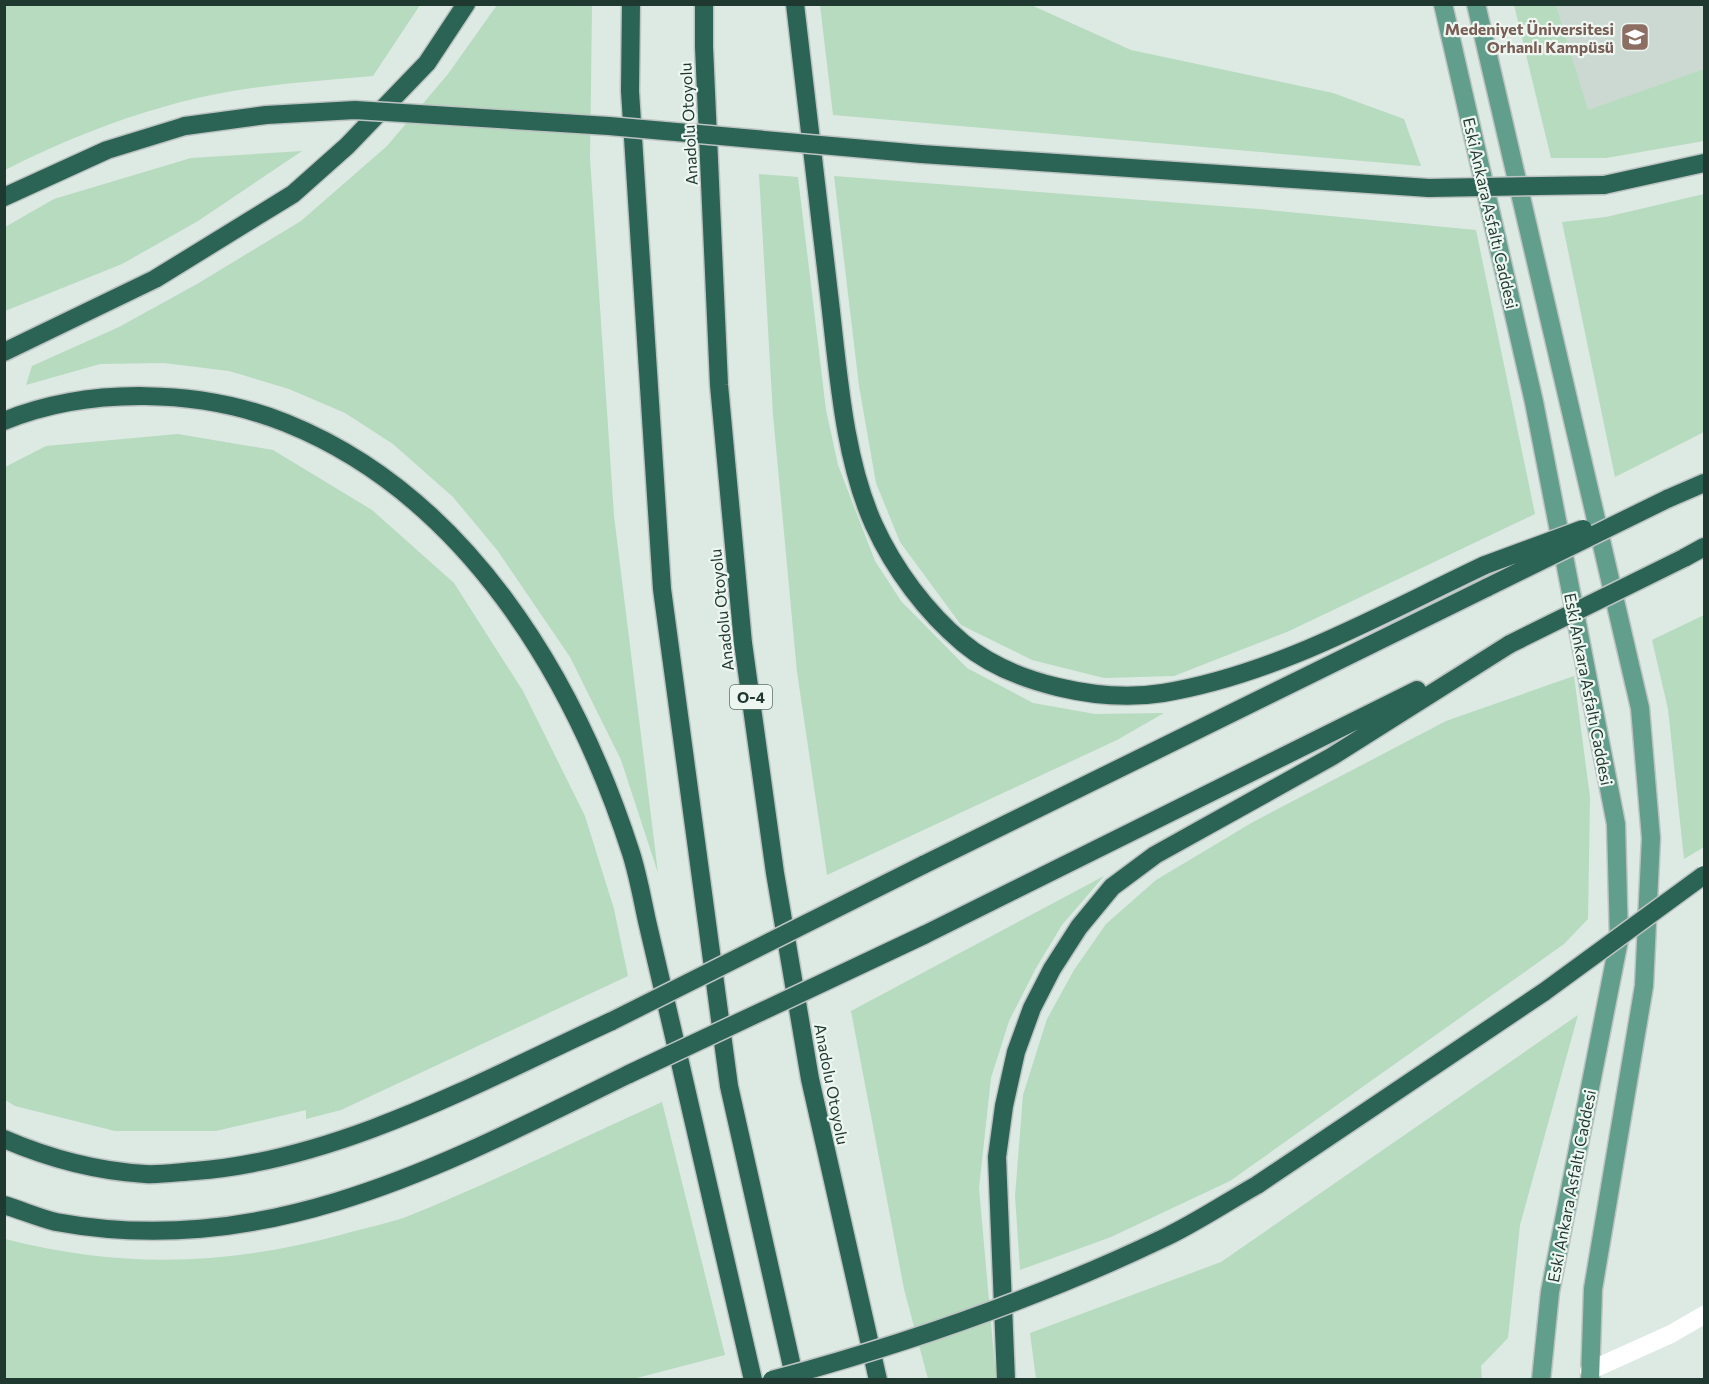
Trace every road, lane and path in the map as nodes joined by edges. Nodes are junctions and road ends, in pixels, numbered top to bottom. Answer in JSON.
{"nodes":[{"id":1,"x":466,"y":4,"type":"edge"},
{"id":2,"x":631,"y":4,"type":"edge"},
{"id":3,"x":704,"y":4,"type":"edge"},
{"id":4,"x":795,"y":4,"type":"edge"},
{"id":5,"x":1443,"y":4,"type":"edge"},
{"id":6,"x":1476,"y":4,"type":"edge"},
{"id":7,"x":1704,"y":163,"type":"edge"},
{"id":8,"x":4,"y":197,"type":"edge"},
{"id":9,"x":4,"y":352,"type":"edge"},
{"id":10,"x":4,"y":421,"type":"edge"},
{"id":11,"x":1704,"y":483,"type":"edge"},
{"id":12,"x":1667,"y":499,"type":"junction"},
{"id":13,"x":1704,"y":548,"type":"edge"},
{"id":14,"x":1510,"y":644,"type":"junction"},
{"id":15,"x":1704,"y":875,"type":"edge"},
{"id":16,"x":4,"y":1138,"type":"edge"},
{"id":17,"x":4,"y":1205,"type":"edge"},
{"id":18,"x":1704,"y":1315,"type":"edge"},
{"id":19,"x":1590,"y":1376,"type":"edge"},
{"id":20,"x":753,"y":1380,"type":"edge"},
{"id":21,"x":772,"y":1380,"type":"edge"},
{"id":22,"x":795,"y":1380,"type":"edge"},
{"id":23,"x":878,"y":1380,"type":"edge"},
{"id":24,"x":1006,"y":1380,"type":"edge"},
{"id":25,"x":1541,"y":1380,"type":"edge"}],
"edges":[{"from":1,"to":9,"type":"highway"},
{"from":2,"to":22,"type":"highway"},
{"from":3,"to":23,"type":"highway","name":"Anadolu Otoyolu","number":"O-4"},
{"from":4,"to":12,"type":"highway","bridge":true},
{"from":5,"to":25,"type":"main road","name":"Eski Ankara Asfaltı Caddesi"},
{"from":6,"to":19,"type":"main road","name":"Eski Ankara Asfaltı Caddesi"},
{"from":7,"to":8,"type":"highway","bridge":true},
{"from":10,"to":20,"type":"highway"},
{"from":11,"to":12,"type":"highway"},
{"from":12,"to":16,"type":"highway","bridge":true},
{"from":13,"to":14,"type":"highway","bridge":true},
{"from":14,"to":17,"type":"highway","bridge":true},
{"from":14,"to":24,"type":"highway"},
{"from":15,"to":21,"type":"highway","bridge":true},
{"from":18,"to":19,"type":"street"}]}
